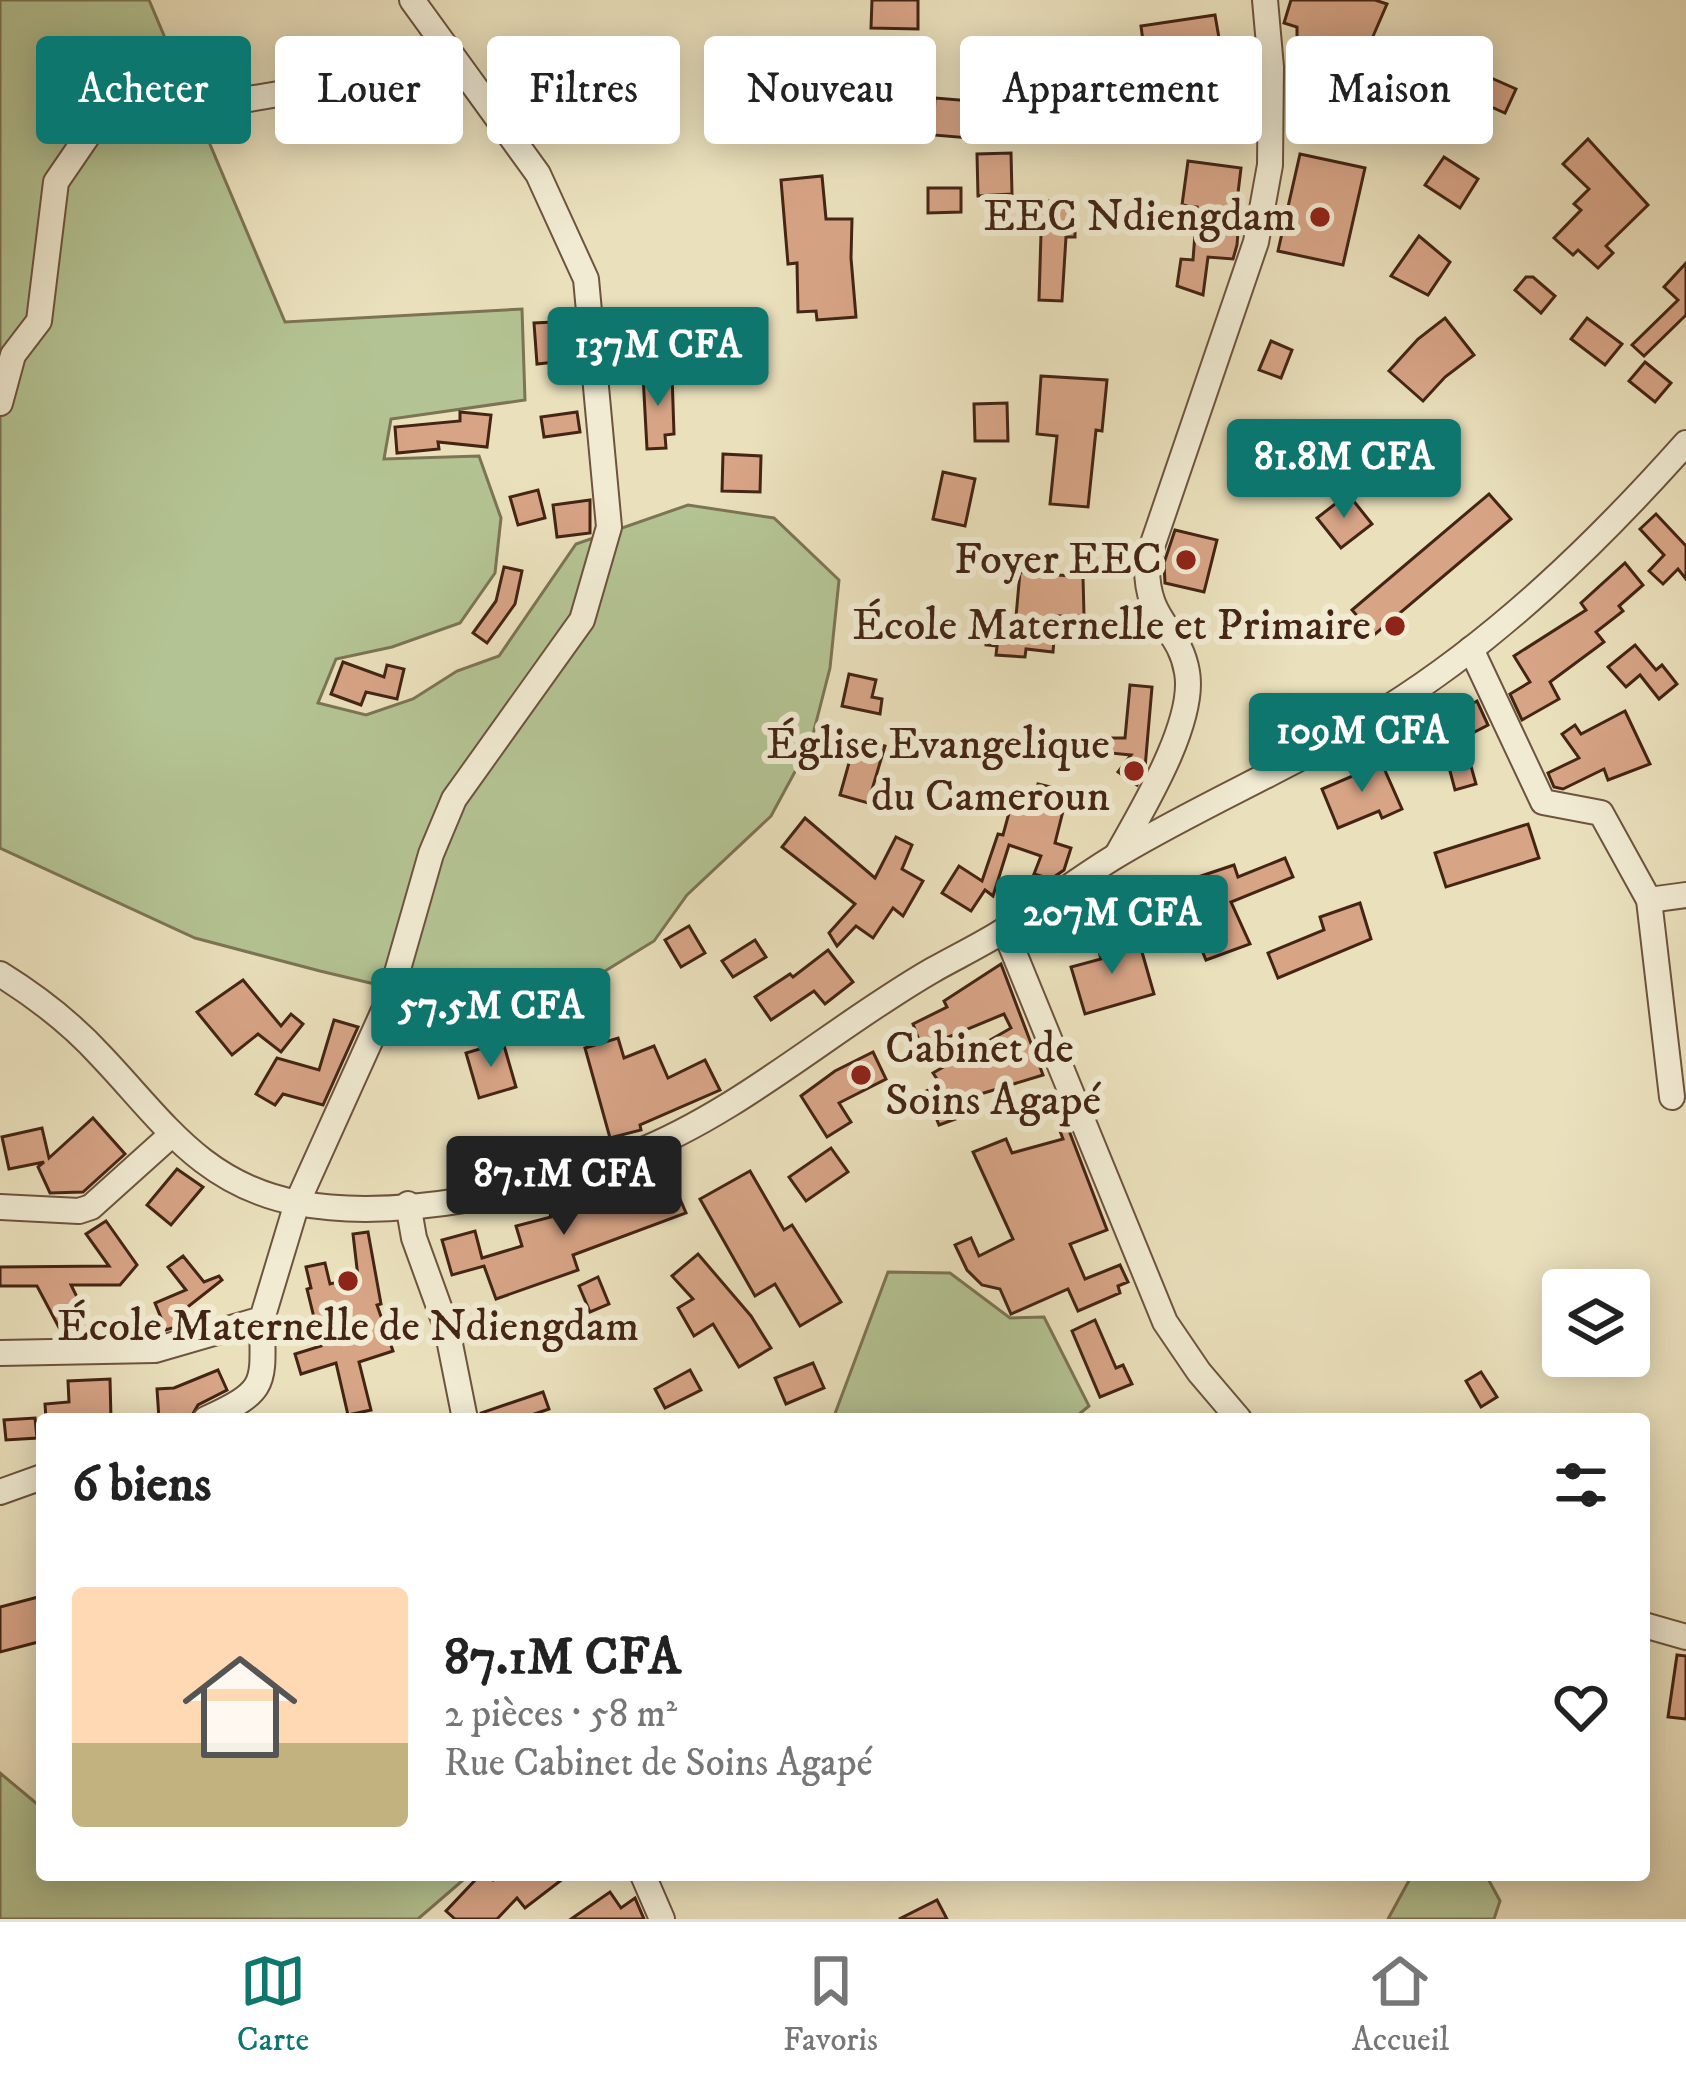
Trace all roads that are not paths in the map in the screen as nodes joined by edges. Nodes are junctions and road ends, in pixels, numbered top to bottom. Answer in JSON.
{"nodes":[{"id":1,"x":412,"y":0,"type":"edge"},
{"id":2,"x":1264,"y":0,"type":"edge"},
{"id":3,"x":437,"y":36,"type":"edge"},
{"id":4,"x":463,"y":73,"type":"edge"},
{"id":5,"x":275,"y":95,"type":"edge"},
{"id":6,"x":0,"y":403,"type":"edge"},
{"id":7,"x":1686,"y":443,"type":"edge"},
{"id":8,"x":1471,"y":649,"type":"junction"},
{"id":9,"x":1117,"y":855,"type":"junction"},
{"id":10,"x":1686,"y":895,"type":"edge"},
{"id":11,"x":1649,"y":901,"type":"junction"},
{"id":12,"x":1005,"y":931,"type":"junction"},
{"id":13,"x":0,"y":974,"type":"edge"},
{"id":14,"x":1672,"y":1097,"type":"dead end"},
{"id":15,"x":170,"y":1136,"type":"junction"},
{"id":16,"x":297,"y":1203,"type":"junction"},
{"id":17,"x":408,"y":1204,"type":"junction"},
{"id":18,"x":0,"y":1208,"type":"edge"},
{"id":19,"x":262,"y":1319,"type":"junction"},
{"id":20,"x":0,"y":1353,"type":"edge"},
{"id":21,"x":219,"y":1413,"type":"edge"},
{"id":22,"x":464,"y":1413,"type":"edge"},
{"id":23,"x":1234,"y":1413,"type":"edge"},
{"id":24,"x":36,"y":1479,"type":"edge"},
{"id":25,"x":0,"y":1492,"type":"edge"},
{"id":26,"x":1650,"y":1627,"type":"edge"},
{"id":27,"x":1686,"y":1637,"type":"edge"},
{"id":28,"x":646,"y":1881,"type":"edge"},
{"id":29,"x":662,"y":1919,"type":"edge"}],
"edges":[{"from":1,"to":3,"type":"street"},
{"from":2,"to":9,"type":"street"},
{"from":4,"to":16,"type":"street"},
{"from":5,"to":6,"type":"street"},
{"from":7,"to":8,"type":"street"},
{"from":8,"to":9,"type":"street"},
{"from":8,"to":11,"type":"street"},
{"from":9,"to":12,"type":"street"},
{"from":10,"to":11,"type":"street"},
{"from":11,"to":14,"type":"street"},
{"from":12,"to":17,"type":"street"},
{"from":12,"to":23,"type":"street"},
{"from":13,"to":15,"type":"street"},
{"from":15,"to":16,"type":"street"},
{"from":15,"to":18,"type":"street"},
{"from":16,"to":17,"type":"street"},
{"from":16,"to":19,"type":"street"},
{"from":17,"to":22,"type":"street"},
{"from":19,"to":20,"type":"street"},
{"from":19,"to":21,"type":"street"},
{"from":24,"to":25,"type":"street"},
{"from":26,"to":27,"type":"street"},
{"from":28,"to":29,"type":"street"}]}
